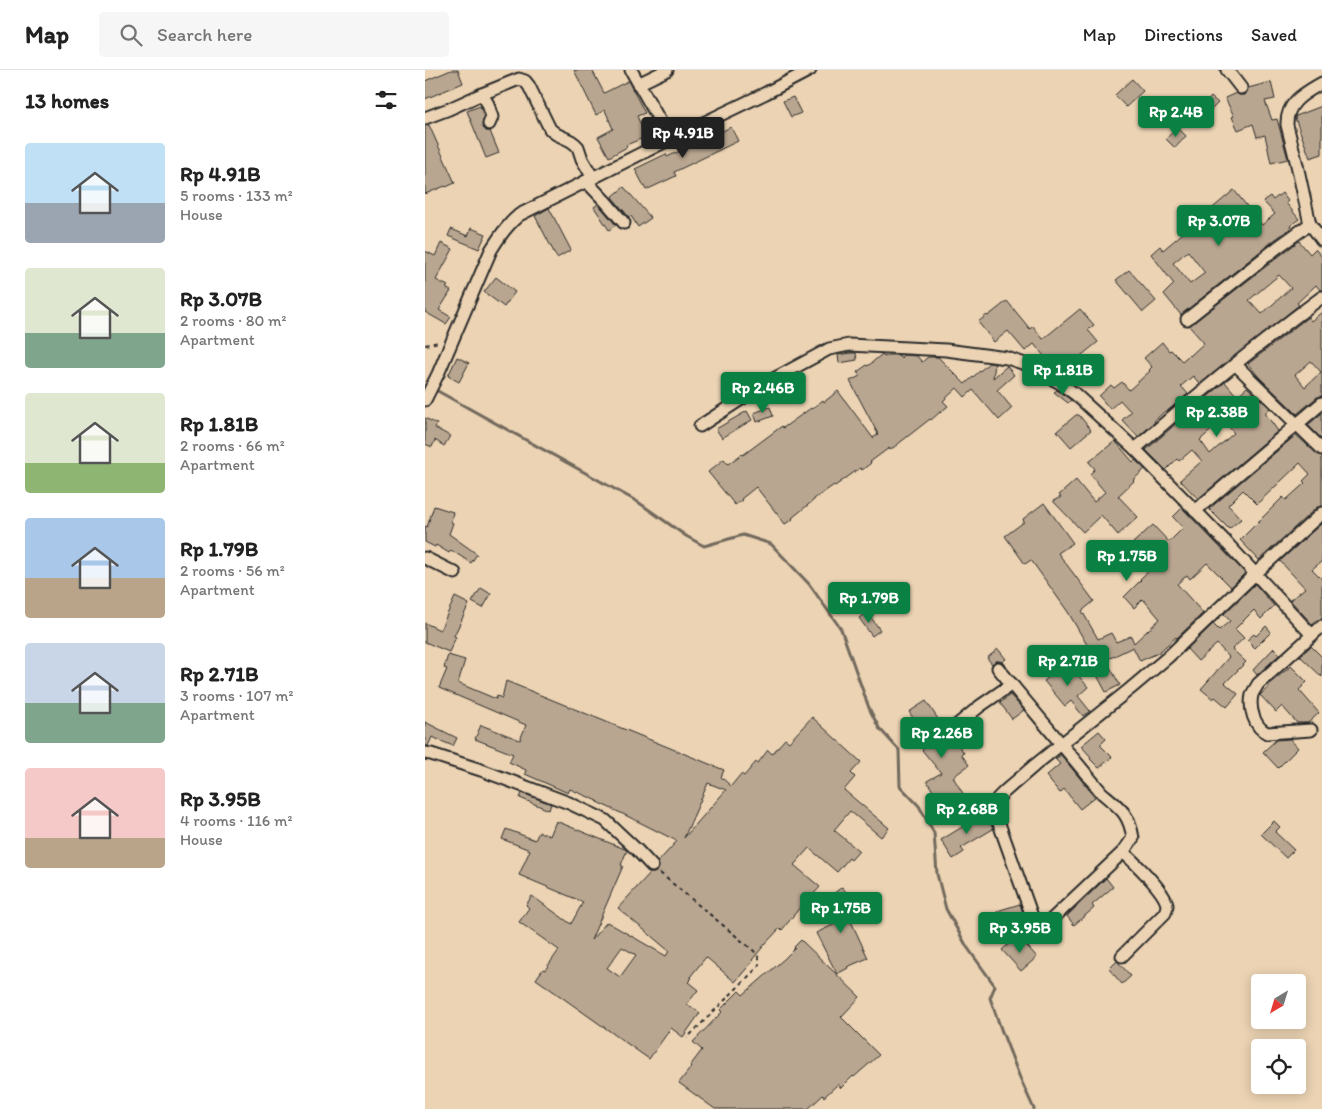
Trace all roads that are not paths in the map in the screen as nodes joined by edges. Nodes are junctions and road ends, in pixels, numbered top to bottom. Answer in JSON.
{"nodes":[{"id":1,"x":631,"y":70,"type":"edge"},
{"id":2,"x":667,"y":70,"type":"edge"},
{"id":3,"x":810,"y":70,"type":"edge"},
{"id":4,"x":1227,"y":70,"type":"edge"},
{"id":5,"x":1322,"y":83,"type":"edge"},
{"id":6,"x":639,"y":84,"type":"junction"},
{"id":7,"x":1241,"y":88,"type":"dead end"},
{"id":8,"x":482,"y":94,"type":"junction"},
{"id":9,"x":425,"y":118,"type":"edge"},
{"id":10,"x":489,"y":124,"type":"dead end"},
{"id":11,"x":670,"y":139,"type":"junction"},
{"id":12,"x":590,"y":179,"type":"junction"},
{"id":13,"x":624,"y":224,"type":"dead end"},
{"id":14,"x":1310,"y":224,"type":"junction"},
{"id":15,"x":1322,"y":240,"type":"edge"},
{"id":16,"x":1322,"y":297,"type":"edge"},
{"id":17,"x":1187,"y":319,"type":"dead end"},
{"id":18,"x":1235,"y":364,"type":"junction"},
{"id":19,"x":425,"y":399,"type":"edge"},
{"id":20,"x":1322,"y":403,"type":"edge"},
{"id":21,"x":1297,"y":424,"type":"junction"},
{"id":22,"x":700,"y":426,"type":"dead end"},
{"id":23,"x":1322,"y":448,"type":"edge"},
{"id":24,"x":1135,"y":449,"type":"junction"},
{"id":25,"x":1195,"y":511,"type":"junction"},
{"id":26,"x":1322,"y":513,"type":"edge"},
{"id":27,"x":425,"y":558,"type":"edge"},
{"id":28,"x":455,"y":573,"type":"dead end"},
{"id":29,"x":1255,"y":574,"type":"junction"},
{"id":30,"x":1322,"y":626,"type":"edge"},
{"id":31,"x":1312,"y":635,"type":"junction"},
{"id":32,"x":998,"y":668,"type":"dead end"},
{"id":33,"x":1012,"y":684,"type":"junction"},
{"id":34,"x":951,"y":730,"type":"dead end"},
{"id":35,"x":1311,"y":730,"type":"dead end"},
{"id":36,"x":1062,"y":745,"type":"junction"},
{"id":37,"x":425,"y":753,"type":"edge"},
{"id":38,"x":1123,"y":852,"type":"junction"},
{"id":39,"x":652,"y":866,"type":"road end"},
{"id":40,"x":1122,"y":956,"type":"dead end"}],
"edges":[{"from":1,"to":6,"type":"street"},
{"from":2,"to":6,"type":"street"},
{"from":3,"to":11,"type":"street"},
{"from":4,"to":7,"type":"street"},
{"from":5,"to":14,"type":"street"},
{"from":6,"to":11,"type":"street"},
{"from":8,"to":9,"type":"street"},
{"from":8,"to":10,"type":"street"},
{"from":8,"to":12,"type":"street"},
{"from":11,"to":12,"type":"street"},
{"from":12,"to":13,"type":"street"},
{"from":12,"to":19,"type":"street"},
{"from":14,"to":15,"type":"street"},
{"from":14,"to":17,"type":"street"},
{"from":16,"to":18,"type":"street"},
{"from":18,"to":21,"type":"street"},
{"from":18,"to":24,"type":"street"},
{"from":20,"to":21,"type":"street"},
{"from":21,"to":23,"type":"street"},
{"from":21,"to":25,"type":"street"},
{"from":22,"to":24,"type":"street"},
{"from":24,"to":25,"type":"street"},
{"from":25,"to":29,"type":"street"},
{"from":26,"to":29,"type":"street"},
{"from":27,"to":28,"type":"street"},
{"from":29,"to":31,"type":"street"},
{"from":29,"to":36,"type":"street"},
{"from":30,"to":31,"type":"street"},
{"from":31,"to":35,"type":"street"},
{"from":32,"to":33,"type":"street"},
{"from":33,"to":34,"type":"street"},
{"from":33,"to":36,"type":"street"},
{"from":36,"to":38,"type":"street"},
{"from":36,"to":38,"type":"street"},
{"from":37,"to":39,"type":"street"},
{"from":38,"to":40,"type":"street"}]}
